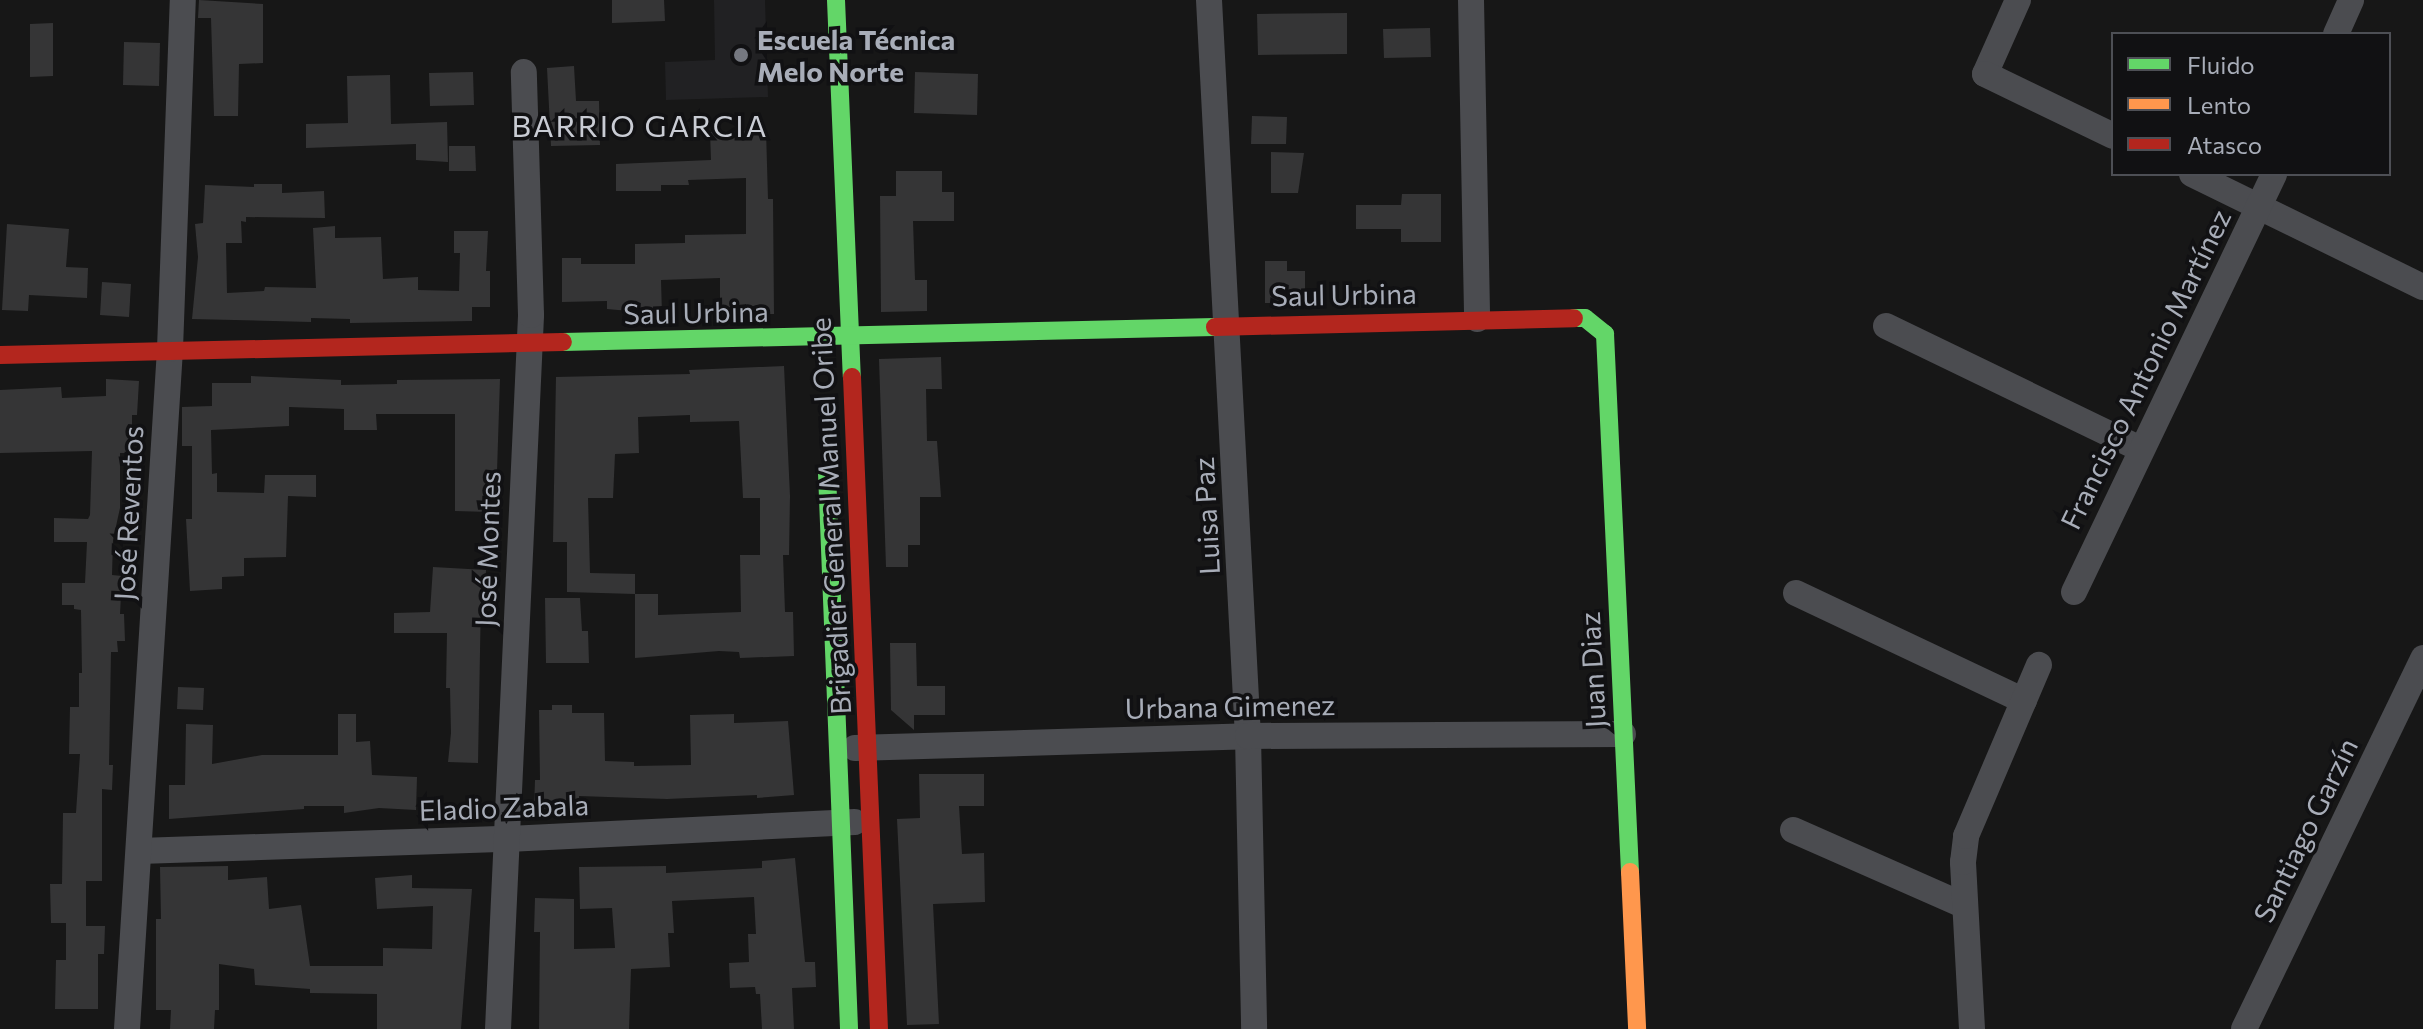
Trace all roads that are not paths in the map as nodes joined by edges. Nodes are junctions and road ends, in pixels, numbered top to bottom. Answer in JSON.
{"nodes":[{"id":1,"x":183,"y":0,"type":"edge"},
{"id":2,"x":836,"y":0,"type":"edge"},
{"id":3,"x":1209,"y":0,"type":"edge"},
{"id":4,"x":1471,"y":0,"type":"edge"},
{"id":5,"x":2018,"y":0,"type":"edge"},
{"id":6,"x":2351,"y":0,"type":"edge"},
{"id":7,"x":2337,"y":32,"type":"edge"},
{"id":8,"x":524,"y":72,"type":"dead end"},
{"id":9,"x":2111,"y":135,"type":"edge"},
{"id":10,"x":2196,"y":176,"type":"edge"},
{"id":11,"x":2273,"y":176,"type":"edge"},
{"id":12,"x":2259,"y":207,"type":"junction"},
{"id":13,"x":2423,"y":287,"type":"edge"},
{"id":14,"x":1585,"y":318,"type":"joint"},
{"id":15,"x":1477,"y":319,"type":"junction"},
{"id":16,"x":1229,"y":325,"type":"junction"},
{"id":17,"x":1886,"y":326,"type":"dead end"},
{"id":18,"x":851,"y":337,"type":"junction"},
{"id":19,"x":528,"y":344,"type":"junction"},
{"id":20,"x":170,"y":349,"type":"junction"},
{"id":21,"x":0,"y":355,"type":"edge"},
{"id":22,"x":826,"y":448,"type":"dead end"},
{"id":23,"x":2141,"y":449,"type":"junction"},
{"id":24,"x":2074,"y":592,"type":"dead end"},
{"id":25,"x":1796,"y":593,"type":"dead end"},
{"id":26,"x":2423,"y":658,"type":"edge"},
{"id":27,"x":2039,"y":665,"type":"dead end"},
{"id":28,"x":2024,"y":701,"type":"junction"},
{"id":29,"x":1623,"y":734,"type":"junction"},
{"id":30,"x":1248,"y":736,"type":"junction"},
{"id":31,"x":869,"y":747,"type":"junction"},
{"id":32,"x":839,"y":748,"type":"junction"},
{"id":33,"x":841,"y":822,"type":"junction"},
{"id":34,"x":871,"y":822,"type":"junction"},
{"id":35,"x":1793,"y":830,"type":"dead end"},
{"id":36,"x":507,"y":839,"type":"junction"},
{"id":37,"x":139,"y":851,"type":"junction"},
{"id":38,"x":1965,"y":906,"type":"junction"},
{"id":39,"x":127,"y":1029,"type":"edge"},
{"id":40,"x":498,"y":1029,"type":"edge"},
{"id":41,"x":849,"y":1029,"type":"edge"},
{"id":42,"x":879,"y":1029,"type":"edge"},
{"id":43,"x":1254,"y":1029,"type":"edge"},
{"id":44,"x":1637,"y":1029,"type":"edge"},
{"id":45,"x":1972,"y":1029,"type":"edge"},
{"id":46,"x":2244,"y":1029,"type":"edge"}],
"edges":[{"from":1,"to":20,"type":"street","name":"José Reventos"},
{"from":2,"to":18,"type":"street","name":"Brigadier General Manuel Oribe"},
{"from":3,"to":16,"type":"street","name":"Luisa Paz"},
{"from":4,"to":15,"type":"street"},
{"from":5,"to":9,"type":"street"},
{"from":6,"to":7,"type":"street"},
{"from":8,"to":19,"type":"street","name":"José Montes"},
{"from":10,"to":12,"type":"street"},
{"from":11,"to":12,"type":"street","name":"Francisco Antonio Martínez"},
{"from":12,"to":13,"type":"street"},
{"from":12,"to":23,"type":"street","name":"Francisco Antonio Martínez"},
{"from":14,"to":15,"type":"street","name":"Saul Urbina"},
{"from":14,"to":29,"type":"street","name":"Juan Diaz"},
{"from":15,"to":16,"type":"street","name":"Saul Urbina"},
{"from":16,"to":18,"type":"street","name":"Saul Urbina"},
{"from":16,"to":30,"type":"street","name":"Luisa Paz"},
{"from":17,"to":23,"type":"street"},
{"from":18,"to":19,"type":"street","name":"Saul Urbina"},
{"from":18,"to":31,"type":"street","name":"Brigadier General Manuel Oribe"},
{"from":19,"to":20,"type":"street","name":"Saul Urbina"},
{"from":19,"to":36,"type":"street","name":"José Montes"},
{"from":20,"to":21,"type":"street","name":"Saul Urbina"},
{"from":20,"to":37,"type":"street","name":"José Reventos"},
{"from":22,"to":32,"type":"street","name":"Brigadier General Manuel Oribe"},
{"from":23,"to":24,"type":"street","name":"Francisco Antonio Martínez"},
{"from":25,"to":28,"type":"street"},
{"from":26,"to":46,"type":"street","name":"Santiago Garzín"},
{"from":27,"to":28,"type":"street"},
{"from":28,"to":38,"type":"street"},
{"from":29,"to":30,"type":"street","name":"Urbana Gimenez"},
{"from":29,"to":44,"type":"street","name":"Juan Diaz"},
{"from":30,"to":31,"type":"street","name":"Urbana Gimenez"},
{"from":30,"to":43,"type":"street","name":"Luisa Paz"},
{"from":31,"to":32,"type":"street","name":"Urbana Gimenez"},
{"from":31,"to":34,"type":"street","name":"Brigadier General Manuel Oribe"},
{"from":32,"to":33,"type":"street","name":"Brigadier General Manuel Oribe"},
{"from":33,"to":34,"type":"street","name":"Eladio Zabala"},
{"from":33,"to":36,"type":"street","name":"Eladio Zabala"},
{"from":33,"to":41,"type":"street","name":"Brigadier General Manuel Oribe"},
{"from":34,"to":42,"type":"street","name":"Brigadier General Manuel Oribe"},
{"from":35,"to":38,"type":"street"},
{"from":36,"to":37,"type":"street","name":"Eladio Zabala"},
{"from":36,"to":40,"type":"street","name":"José Montes"},
{"from":37,"to":39,"type":"street","name":"José Reventos"},
{"from":38,"to":45,"type":"street"}]}
